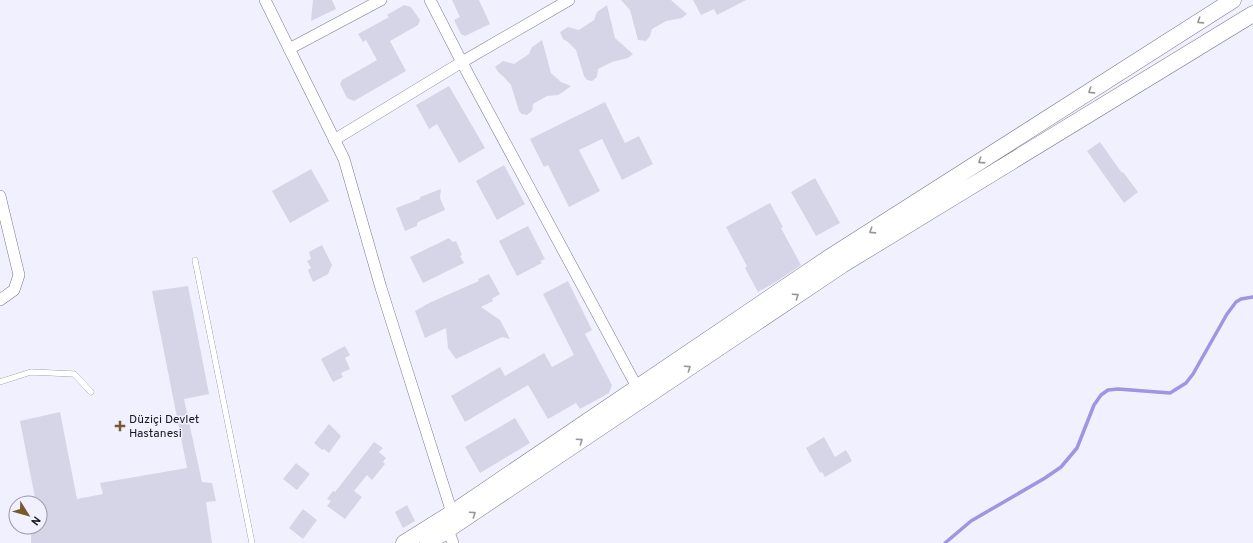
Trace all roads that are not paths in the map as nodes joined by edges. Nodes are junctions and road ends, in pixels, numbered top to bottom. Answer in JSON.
{"nodes":[{"id":1,"x":265,"y":0,"type":"edge"},
{"id":2,"x":381,"y":0,"type":"edge"},
{"id":3,"x":430,"y":0,"type":"edge"},
{"id":4,"x":569,"y":0,"type":"edge"},
{"id":5,"x":1233,"y":0,"type":"edge"},
{"id":6,"x":1253,"y":14,"type":"edge"},
{"id":7,"x":289,"y":49,"type":"junction"},
{"id":8,"x":462,"y":62,"type":"junction"},
{"id":9,"x":334,"y":140,"type":"junction"},
{"id":10,"x":0,"y":196,"type":"edge"},
{"id":11,"x":195,"y":260,"type":"dead end"},
{"id":12,"x":0,"y":300,"type":"edge"},
{"id":13,"x":0,"y":382,"type":"edge"},
{"id":14,"x":636,"y":387,"type":"junction"},
{"id":15,"x":91,"y":392,"type":"dead end"},
{"id":16,"x":452,"y":512,"type":"junction"},
{"id":17,"x":450,"y":537,"type":"edge"},
{"id":18,"x":252,"y":543,"type":"edge"},
{"id":19,"x":404,"y":543,"type":"edge"},
{"id":20,"x":428,"y":543,"type":"edge"}],
"edges":[{"from":1,"to":7,"type":"street"},
{"from":2,"to":7,"type":"street"},
{"from":3,"to":8,"type":"street"},
{"from":4,"to":8,"type":"street"},
{"from":5,"to":14,"type":"main road","one_way":true},
{"from":17,"to":6,"type":"main road","one_way":true},
{"from":7,"to":9,"type":"street"},
{"from":8,"to":9,"type":"street"},
{"from":8,"to":14,"type":"street"},
{"from":9,"to":16,"type":"street"},
{"from":10,"to":12,"type":"street"},
{"from":11,"to":18,"type":"lane"},
{"from":13,"to":15,"type":"lane"},
{"from":14,"to":16,"type":"main road"},
{"from":16,"to":17,"type":"street"},
{"from":16,"to":19,"type":"main road"},
{"from":17,"to":20,"type":"main road"}]}
